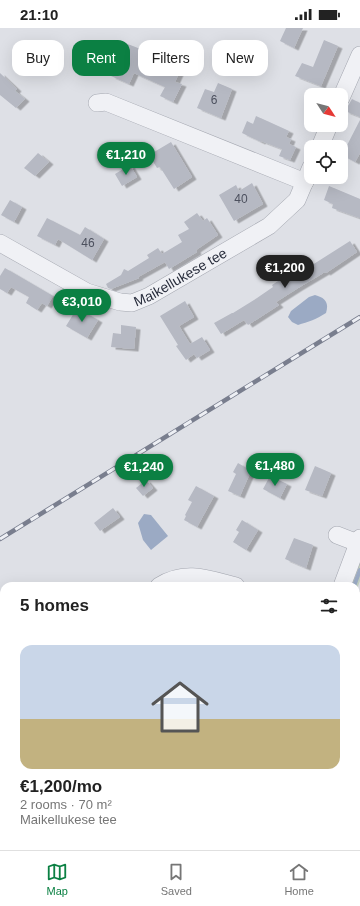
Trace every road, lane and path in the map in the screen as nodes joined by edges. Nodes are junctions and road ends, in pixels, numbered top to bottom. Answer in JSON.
{"nodes":[{"id":1,"x":360,"y":55,"type":"edge"},
{"id":2,"x":345,"y":88,"type":"edge"},
{"id":3,"x":97,"y":103,"type":"dead end"},
{"id":4,"x":304,"y":173,"type":"edge"},
{"id":5,"x":304,"y":183,"type":"edge"},
{"id":6,"x":0,"y":243,"type":"edge"},
{"id":7,"x":337,"y":535,"type":"dead end"},
{"id":8,"x":359,"y":540,"type":"edge"},
{"id":9,"x":165,"y":582,"type":"edge"},
{"id":10,"x":217,"y":582,"type":"edge"},
{"id":11,"x":343,"y":582,"type":"edge"}],
"edges":[{"from":1,"to":2,"type":"street"},
{"from":3,"to":4,"type":"street"},
{"from":5,"to":6,"type":"street","name":"Maikellukese tee"},
{"from":7,"to":8,"type":"street"},
{"from":8,"to":11,"type":"street"},
{"from":9,"to":10,"type":"street"}]}
